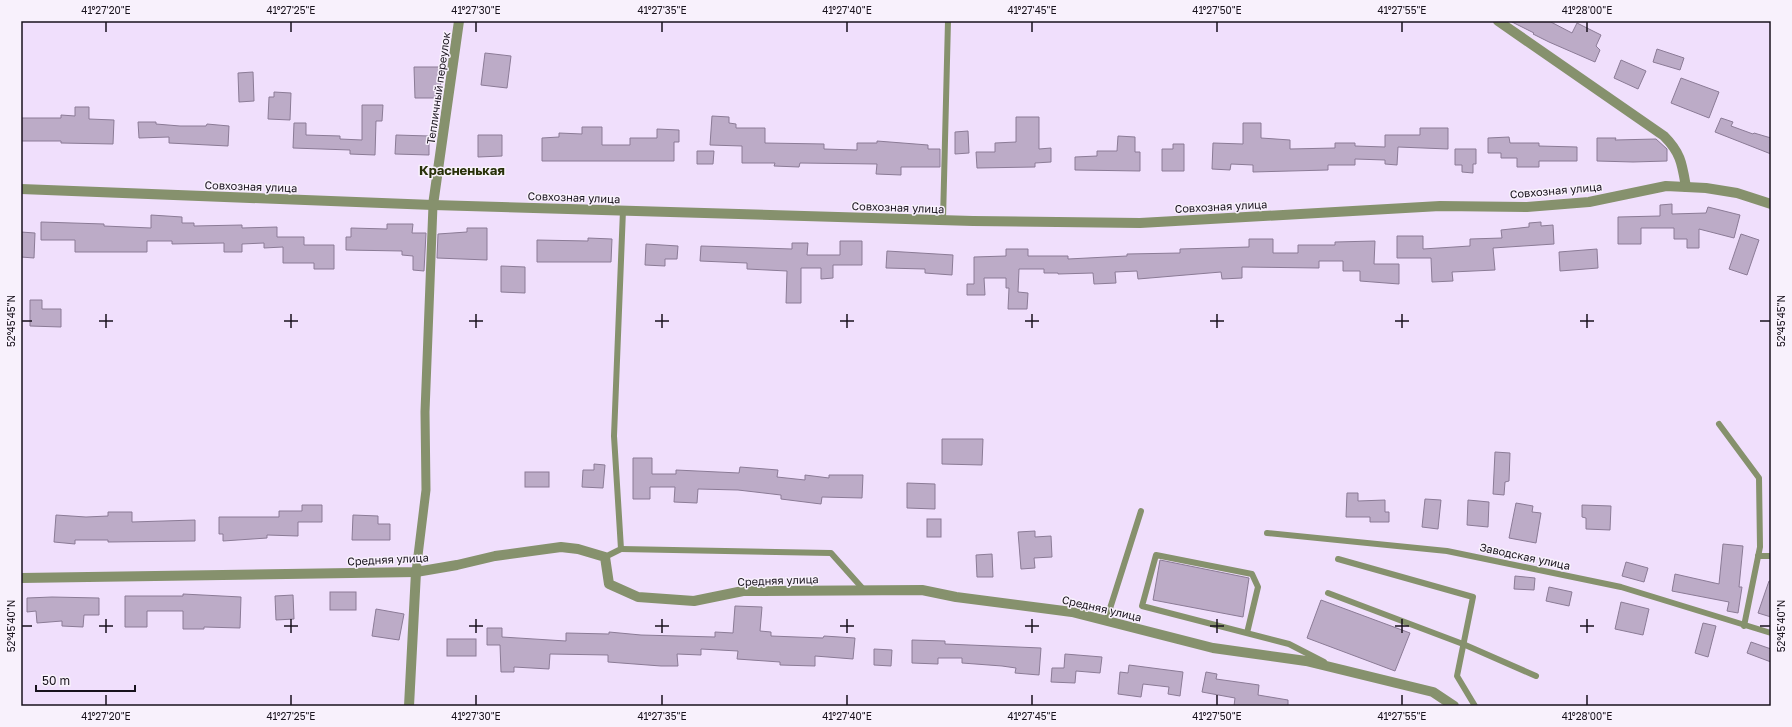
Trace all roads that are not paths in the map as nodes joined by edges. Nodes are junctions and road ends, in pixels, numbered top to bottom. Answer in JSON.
{"nodes":[{"id":1,"x":459,"y":21,"type":"edge"},
{"id":2,"x":948,"y":21,"type":"edge"},
{"id":3,"x":1498,"y":21,"type":"edge"},
{"id":4,"x":1686,"y":187,"type":"junction"},
{"id":5,"x":21,"y":189,"type":"edge"},
{"id":6,"x":1771,"y":204,"type":"edge"},
{"id":7,"x":433,"y":205,"type":"junction"},
{"id":8,"x":623,"y":210,"type":"junction"},
{"id":9,"x":944,"y":220,"type":"junction"},
{"id":10,"x":1719,"y":424,"type":"dead end"},
{"id":11,"x":1141,"y":511,"type":"dead end"},
{"id":12,"x":1267,"y":533,"type":"dead end"},
{"id":13,"x":621,"y":549,"type":"junction"},
{"id":14,"x":1758,"y":556,"type":"junction"},
{"id":15,"x":1771,"y":556,"type":"edge"},
{"id":16,"x":605,"y":557,"type":"junction"},
{"id":17,"x":1338,"y":559,"type":"dead end"},
{"id":18,"x":416,"y":572,"type":"junction"},
{"id":19,"x":21,"y":578,"type":"edge"},
{"id":20,"x":864,"y":590,"type":"junction"},
{"id":21,"x":1328,"y":593,"type":"dead end"},
{"id":22,"x":1106,"y":621,"type":"junction"},
{"id":23,"x":1744,"y":626,"type":"junction"},
{"id":24,"x":1247,"y":633,"type":"junction"},
{"id":25,"x":1771,"y":633,"type":"edge"},
{"id":26,"x":1463,"y":644,"type":"junction"},
{"id":27,"x":1336,"y":668,"type":"junction"},
{"id":28,"x":1536,"y":676,"type":"dead end"},
{"id":29,"x":409,"y":706,"type":"edge"},
{"id":30,"x":1454,"y":706,"type":"edge"},
{"id":31,"x":1475,"y":706,"type":"edge"}],
"edges":[{"from":1,"to":7,"type":"street","name":"Тепличный переулок"},
{"from":2,"to":9,"type":"lane"},
{"from":3,"to":4,"type":"street"},
{"from":4,"to":6,"type":"street","name":"Совхозная улица"},
{"from":4,"to":9,"type":"street","name":"Совхозная улица"},
{"from":5,"to":7,"type":"street","name":"Совхозная улица"},
{"from":7,"to":8,"type":"street","name":"Совхозная улица"},
{"from":7,"to":18,"type":"street"},
{"from":8,"to":9,"type":"street","name":"Совхозная улица"},
{"from":8,"to":13,"type":"lane"},
{"from":10,"to":14,"type":"lane"},
{"from":11,"to":22,"type":"lane"},
{"from":12,"to":23,"type":"lane","name":"Заводская улица"},
{"from":13,"to":16,"type":"lane"},
{"from":13,"to":20,"type":"lane"},
{"from":14,"to":15,"type":"lane"},
{"from":14,"to":23,"type":"lane"},
{"from":16,"to":18,"type":"street","name":"Средняя улица"},
{"from":16,"to":20,"type":"street","name":"Средняя улица"},
{"from":17,"to":26,"type":"lane"},
{"from":18,"to":19,"type":"street","name":"Средняя улица"},
{"from":18,"to":29,"type":"street"},
{"from":20,"to":22,"type":"street","name":"Средняя улица"},
{"from":21,"to":26,"type":"lane"},
{"from":22,"to":27,"type":"street","name":"Средняя улица"},
{"from":23,"to":25,"type":"lane","name":"Заводская улица"},
{"from":24,"to":24,"type":"lane"},
{"from":24,"to":27,"type":"lane"},
{"from":26,"to":28,"type":"lane"},
{"from":26,"to":31,"type":"lane"},
{"from":27,"to":30,"type":"street","name":"Средняя улица"}]}
